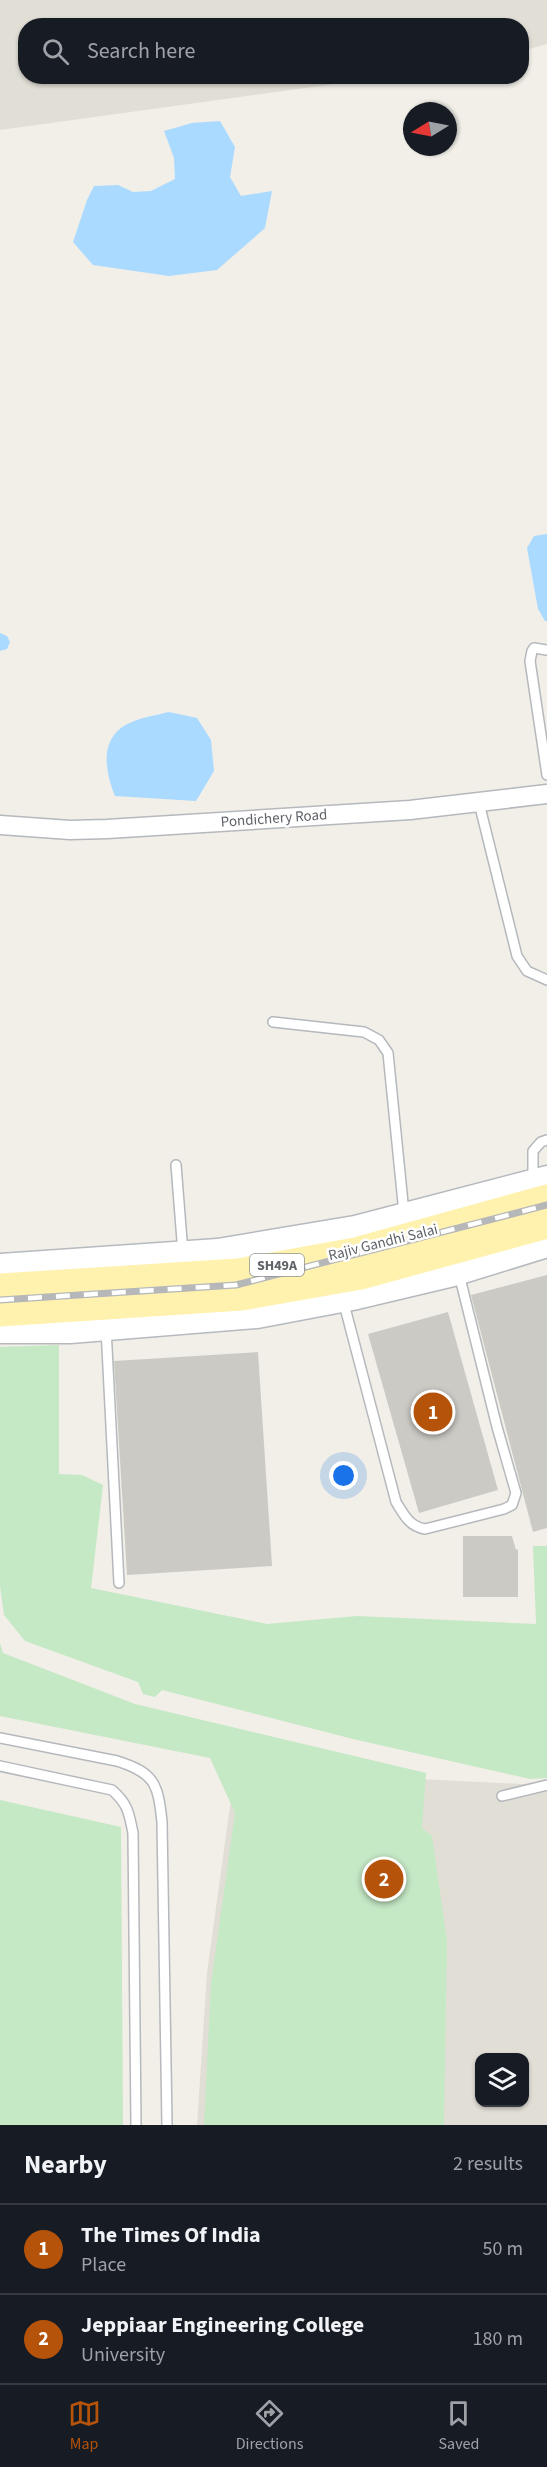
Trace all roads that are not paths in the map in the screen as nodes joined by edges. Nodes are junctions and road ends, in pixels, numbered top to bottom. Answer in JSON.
{"nodes":[{"id":1,"x":547,"y":650,"type":"edge"},
{"id":2,"x":547,"y":775,"type":"edge"},
{"id":3,"x":547,"y":794,"type":"edge"},
{"id":4,"x":479,"y":802,"type":"junction"},
{"id":5,"x":0,"y":825,"type":"edge"},
{"id":6,"x":547,"y":980,"type":"edge"},
{"id":7,"x":273,"y":1022,"type":"dead end"},
{"id":8,"x":547,"y":1140,"type":"edge"},
{"id":9,"x":176,"y":1165,"type":"dead end"},
{"id":10,"x":542,"y":1186,"type":"edge"},
{"id":11,"x":405,"y":1215,"type":"junction"},
{"id":12,"x":547,"y":1225,"type":"edge"},
{"id":13,"x":547,"y":1245,"type":"edge"},
{"id":14,"x":183,"y":1253,"type":"junction"},
{"id":15,"x":0,"y":1266,"type":"edge"},
{"id":16,"x":458,"y":1272,"type":"junction"},
{"id":17,"x":0,"y":1287,"type":"edge"},
{"id":18,"x":344,"y":1300,"type":"junction"},
{"id":19,"x":0,"y":1313,"type":"edge"},
{"id":20,"x":106,"y":1327,"type":"junction"},
{"id":21,"x":0,"y":1331,"type":"edge"},
{"id":22,"x":119,"y":1583,"type":"dead end"},
{"id":23,"x":0,"y":1738,"type":"edge"},
{"id":24,"x":0,"y":1766,"type":"edge"},
{"id":25,"x":547,"y":1785,"type":"edge"},
{"id":26,"x":502,"y":1796,"type":"dead end"},
{"id":27,"x":136,"y":2125,"type":"edge"},
{"id":28,"x":167,"y":2125,"type":"edge"}],
"edges":[{"from":1,"to":2,"type":"lane"},
{"from":3,"to":4,"type":"street","name":"Pondichery Road"},
{"from":4,"to":5,"type":"street","name":"Pondichery Road"},
{"from":4,"to":6,"type":"lane"},
{"from":7,"to":11,"type":"lane"},
{"from":8,"to":10,"type":"lane"},
{"from":9,"to":14,"type":"lane"},
{"from":10,"to":11,"type":"street"},
{"from":10,"to":17,"type":"main road","name":"Rajiv Gandhi Salai","number":"SH49A"},
{"from":11,"to":14,"type":"street"},
{"from":12,"to":19,"type":"main road","name":"Rajiv Gandhi Salai","number":"SH49A"},
{"from":13,"to":16,"type":"street"},
{"from":14,"to":15,"type":"street"},
{"from":16,"to":18,"type":"street"},
{"from":16,"to":18,"type":"lane"},
{"from":18,"to":20,"type":"street"},
{"from":20,"to":21,"type":"street"},
{"from":20,"to":22,"type":"lane"},
{"from":23,"to":28,"type":"lane"},
{"from":24,"to":27,"type":"lane"},
{"from":25,"to":26,"type":"lane"}]}
